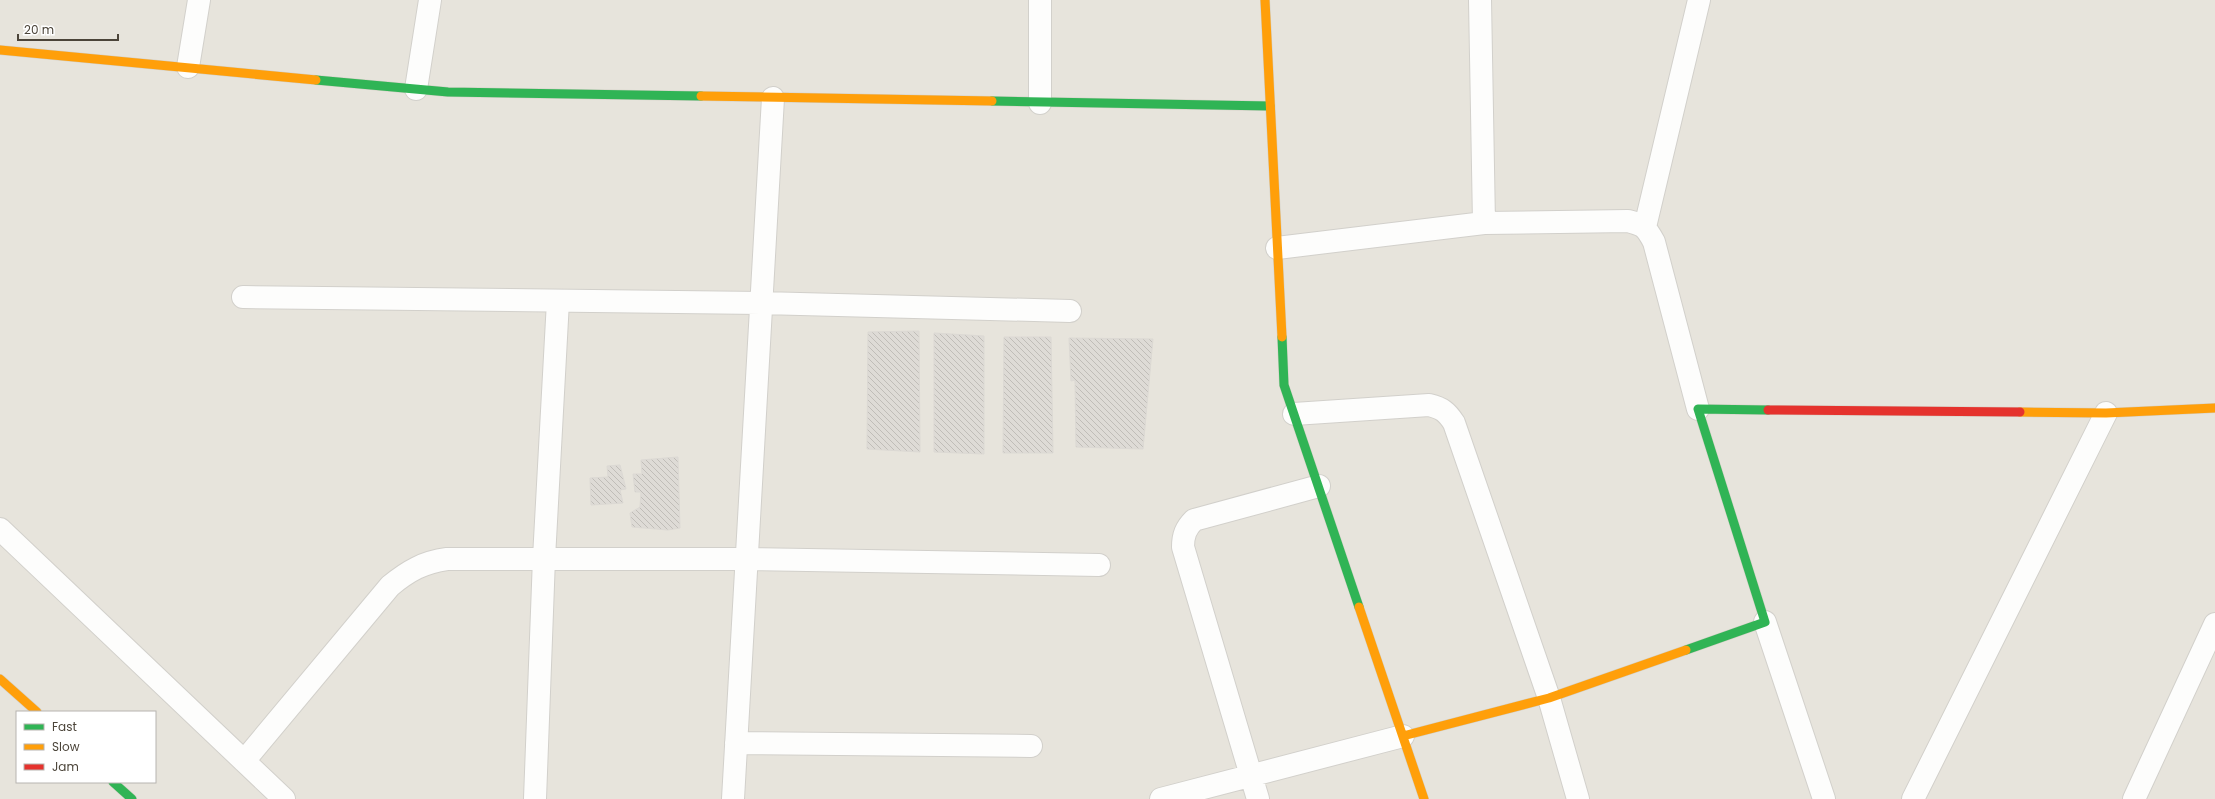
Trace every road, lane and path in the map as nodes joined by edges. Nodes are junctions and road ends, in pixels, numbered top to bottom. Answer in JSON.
{"nodes":[{"id":1,"x":199,"y":0,"type":"edge"},
{"id":2,"x":430,"y":0,"type":"edge"},
{"id":3,"x":1040,"y":0,"type":"edge"},
{"id":4,"x":1264,"y":0,"type":"edge"},
{"id":5,"x":1480,"y":0,"type":"edge"},
{"id":6,"x":1699,"y":0,"type":"edge"},
{"id":7,"x":0,"y":50,"type":"edge"},
{"id":8,"x":188,"y":67,"type":"junction"},
{"id":9,"x":416,"y":89,"type":"junction"},
{"id":10,"x":773,"y":98,"type":"junction"},
{"id":11,"x":1040,"y":103,"type":"junction"},
{"id":12,"x":1270,"y":106,"type":"junction"},
{"id":13,"x":1484,"y":223,"type":"junction"},
{"id":14,"x":1645,"y":226,"type":"junction"},
{"id":15,"x":1277,"y":248,"type":"junction"},
{"id":16,"x":242,"y":297,"type":"dead end"},
{"id":17,"x":558,"y":301,"type":"junction"},
{"id":18,"x":761,"y":303,"type":"junction"},
{"id":19,"x":1070,"y":311,"type":"dead end"},
{"id":20,"x":2215,"y":408,"type":"edge"},
{"id":21,"x":1698,"y":409,"type":"junction"},
{"id":22,"x":2106,"y":413,"type":"junction"},
{"id":23,"x":1294,"y":414,"type":"junction"},
{"id":24,"x":1319,"y":486,"type":"junction"},
{"id":25,"x":0,"y":529,"type":"edge"},
{"id":26,"x":544,"y":558,"type":"junction"},
{"id":27,"x":747,"y":559,"type":"junction"},
{"id":28,"x":1099,"y":565,"type":"dead end"},
{"id":29,"x":1765,"y":622,"type":"junction"},
{"id":30,"x":2215,"y":624,"type":"edge"},
{"id":31,"x":0,"y":679,"type":"edge"},
{"id":32,"x":1549,"y":698,"type":"junction"},
{"id":33,"x":36,"y":711,"type":"edge"},
{"id":34,"x":1403,"y":736,"type":"junction"},
{"id":35,"x":736,"y":743,"type":"junction"},
{"id":36,"x":1031,"y":746,"type":"dead end"},
{"id":37,"x":244,"y":761,"type":"junction"},
{"id":38,"x":1251,"y":776,"type":"junction"},
{"id":39,"x":114,"y":783,"type":"edge"},
{"id":40,"x":132,"y":799,"type":"edge"},
{"id":41,"x":284,"y":799,"type":"edge"},
{"id":42,"x":535,"y":799,"type":"edge"},
{"id":43,"x":733,"y":799,"type":"edge"},
{"id":44,"x":1161,"y":799,"type":"edge"},
{"id":45,"x":1258,"y":799,"type":"edge"},
{"id":46,"x":1424,"y":799,"type":"edge"},
{"id":47,"x":1578,"y":799,"type":"edge"},
{"id":48,"x":1824,"y":799,"type":"edge"},
{"id":49,"x":1914,"y":799,"type":"edge"},
{"id":50,"x":2134,"y":799,"type":"edge"}],
"edges":[{"from":1,"to":8,"type":"street"},
{"from":2,"to":9,"type":"street"},
{"from":3,"to":11,"type":"street"},
{"from":4,"to":12,"type":"main road"},
{"from":5,"to":13,"type":"street"},
{"from":6,"to":14,"type":"street"},
{"from":7,"to":8,"type":"main road"},
{"from":8,"to":9,"type":"main road"},
{"from":9,"to":10,"type":"main road"},
{"from":10,"to":11,"type":"main road"},
{"from":10,"to":18,"type":"street"},
{"from":11,"to":12,"type":"main road"},
{"from":12,"to":15,"type":"main road"},
{"from":13,"to":14,"type":"street"},
{"from":13,"to":15,"type":"street"},
{"from":14,"to":21,"type":"street"},
{"from":15,"to":23,"type":"main road"},
{"from":16,"to":17,"type":"street"},
{"from":17,"to":18,"type":"street"},
{"from":17,"to":26,"type":"street"},
{"from":18,"to":19,"type":"street"},
{"from":18,"to":27,"type":"street"},
{"from":20,"to":22,"type":"main road"},
{"from":21,"to":22,"type":"main road"},
{"from":21,"to":29,"type":"main road"},
{"from":22,"to":49,"type":"street"},
{"from":23,"to":24,"type":"main road"},
{"from":23,"to":32,"type":"street"},
{"from":24,"to":34,"type":"main road"},
{"from":24,"to":38,"type":"street"},
{"from":25,"to":37,"type":"street"},
{"from":26,"to":27,"type":"street"},
{"from":26,"to":37,"type":"street"},
{"from":26,"to":42,"type":"street"},
{"from":27,"to":28,"type":"street"},
{"from":27,"to":35,"type":"street"},
{"from":29,"to":32,"type":"main road"},
{"from":29,"to":48,"type":"street"},
{"from":30,"to":50,"type":"street"},
{"from":31,"to":33,"type":"main road"},
{"from":32,"to":34,"type":"main road"},
{"from":32,"to":47,"type":"street"},
{"from":34,"to":38,"type":"street"},
{"from":34,"to":46,"type":"main road"},
{"from":35,"to":36,"type":"street"},
{"from":35,"to":43,"type":"street"},
{"from":37,"to":41,"type":"street"},
{"from":38,"to":44,"type":"street"},
{"from":38,"to":45,"type":"street"},
{"from":39,"to":40,"type":"main road"}]}
